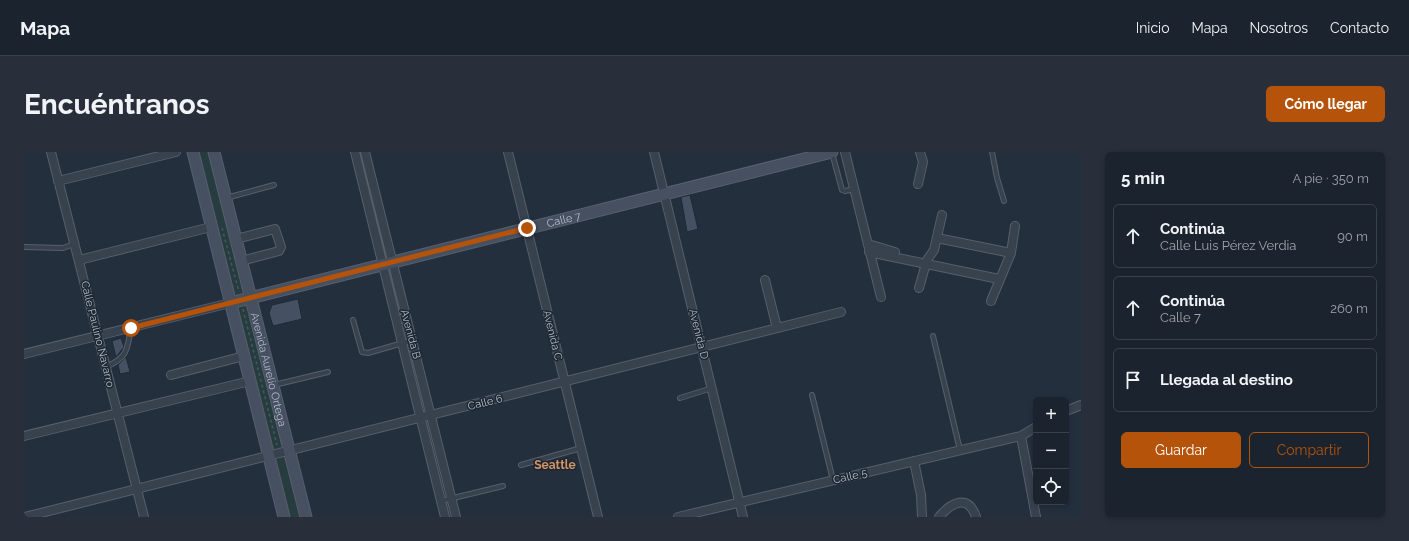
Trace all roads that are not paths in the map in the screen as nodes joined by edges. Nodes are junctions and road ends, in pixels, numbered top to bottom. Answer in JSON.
{"nodes":[{"id":1,"x":51,"y":152,"type":"edge"},
{"id":2,"x":176,"y":152,"type":"edge"},
{"id":3,"x":193,"y":152,"type":"edge"},
{"id":4,"x":214,"y":152,"type":"edge"},
{"id":5,"x":355,"y":152,"type":"edge"},
{"id":6,"x":365,"y":152,"type":"edge"},
{"id":7,"x":508,"y":152,"type":"edge"},
{"id":8,"x":654,"y":152,"type":"edge"},
{"id":9,"x":832,"y":152,"type":"edge"},
{"id":10,"x":845,"y":152,"type":"edge"},
{"id":11,"x":920,"y":152,"type":"edge"},
{"id":12,"x":992,"y":152,"type":"edge"},
{"id":13,"x":370,"y":172,"type":"junction"},
{"id":14,"x":361,"y":174,"type":"junction"},
{"id":15,"x":58,"y":181,"type":"junction"},
{"id":16,"x":918,"y":184,"type":"dead end"},
{"id":17,"x":274,"y":185,"type":"dead end"},
{"id":18,"x":854,"y":189,"type":"junction"},
{"id":19,"x":664,"y":194,"type":"junction"},
{"id":20,"x":226,"y":198,"type":"junction"},
{"id":21,"x":1004,"y":201,"type":"dead end"},
{"id":22,"x":942,"y":215,"type":"dead end"},
{"id":23,"x":217,"y":226,"type":"junction"},
{"id":24,"x":1015,"y":226,"type":"dead end"},
{"id":25,"x":527,"y":228,"type":"junction"},
{"id":26,"x":937,"y":238,"type":"junction"},
{"id":27,"x":236,"y":239,"type":"junction"},
{"id":28,"x":75,"y":244,"type":"junction"},
{"id":29,"x":24,"y":247,"type":"edge"},
{"id":30,"x":869,"y":248,"type":"junction"},
{"id":31,"x":1011,"y":253,"type":"junction"},
{"id":32,"x":79,"y":260,"type":"junction"},
{"id":33,"x":241,"y":261,"type":"junction"},
{"id":34,"x":387,"y":263,"type":"junction"},
{"id":35,"x":929,"y":263,"type":"junction"},
{"id":36,"x":999,"y":279,"type":"junction"},
{"id":37,"x":765,"y":280,"type":"dead end"},
{"id":38,"x":919,"y":288,"type":"dead end"},
{"id":39,"x":881,"y":297,"type":"dead end"},
{"id":40,"x":241,"y":300,"type":"junction"},
{"id":41,"x":991,"y":301,"type":"dead end"},
{"id":42,"x":841,"y":312,"type":"dead end"},
{"id":43,"x":353,"y":320,"type":"dead end"},
{"id":44,"x":131,"y":328,"type":"junction"},
{"id":45,"x":777,"y":328,"type":"junction"},
{"id":46,"x":98,"y":336,"type":"junction"},
{"id":47,"x":933,"y":336,"type":"dead end"},
{"id":48,"x":413,"y":340,"type":"junction"},
{"id":49,"x":401,"y":344,"type":"junction"},
{"id":50,"x":702,"y":347,"type":"junction"},
{"id":51,"x":24,"y":354,"type":"edge"},
{"id":52,"x":244,"y":356,"type":"junction"},
{"id":53,"x":106,"y":367,"type":"junction"},
{"id":54,"x":328,"y":372,"type":"dead end"},
{"id":55,"x":172,"y":375,"type":"dead end"},
{"id":56,"x":250,"y":381,"type":"junction"},
{"id":57,"x":564,"y":382,"type":"junction"},
{"id":58,"x":272,"y":385,"type":"junction"},
{"id":59,"x":712,"y":388,"type":"junction"},
{"id":60,"x":812,"y":395,"type":"dead end"},
{"id":61,"x":680,"y":398,"type":"dead end"},
{"id":62,"x":1081,"y":405,"type":"edge"},
{"id":63,"x":1069,"y":410,"type":"edge"},
{"id":64,"x":118,"y":413,"type":"junction"},
{"id":65,"x":431,"y":416,"type":"junction"},
{"id":66,"x":420,"y":418,"type":"junction"},
{"id":67,"x":1033,"y":429,"type":"edge"},
{"id":68,"x":24,"y":436,"type":"edge"},
{"id":69,"x":1021,"y":436,"type":"junction"},
{"id":70,"x":581,"y":448,"type":"junction"},
{"id":71,"x":960,"y":450,"type":"junction"},
{"id":72,"x":279,"y":454,"type":"junction"},
{"id":73,"x":914,"y":461,"type":"junction"},
{"id":74,"x":521,"y":465,"type":"dead end"},
{"id":75,"x":833,"y":480,"type":"junction"},
{"id":76,"x":503,"y":486,"type":"dead end"},
{"id":77,"x":137,"y":489,"type":"junction"},
{"id":78,"x":452,"y":498,"type":"junction"},
{"id":79,"x":441,"y":501,"type":"junction"},
{"id":80,"x":739,"y":502,"type":"junction"},
{"id":81,"x":25,"y":517,"type":"edge"},
{"id":82,"x":144,"y":517,"type":"edge"},
{"id":83,"x":284,"y":517,"type":"edge"},
{"id":84,"x":306,"y":517,"type":"edge"},
{"id":85,"x":445,"y":517,"type":"edge"},
{"id":86,"x":456,"y":517,"type":"edge"},
{"id":87,"x":598,"y":517,"type":"edge"},
{"id":88,"x":678,"y":517,"type":"edge"},
{"id":89,"x":743,"y":517,"type":"edge"},
{"id":90,"x":922,"y":517,"type":"edge"},
{"id":91,"x":939,"y":517,"type":"edge"},
{"id":92,"x":976,"y":517,"type":"edge"},
{"id":93,"x":1036,"y":517,"type":"edge"}],
"edges":[{"from":1,"to":15,"type":"street","name":"Calle Paulino Navarro"},
{"from":2,"to":15,"type":"street"},
{"from":3,"to":23,"type":"main road","name":"Avenida Aurelio Ortega"},
{"from":4,"to":20,"type":"main road","name":"Avenida Aurelio Ortega"},
{"from":5,"to":14,"type":"street","name":"Avenida B"},
{"from":6,"to":13,"type":"street","name":"Avenida B"},
{"from":7,"to":25,"type":"street","name":"Avenida C"},
{"from":8,"to":19,"type":"street","name":"Avenida D"},
{"from":9,"to":18,"type":"lane"},
{"from":9,"to":19,"type":"main road","name":"Calle 7"},
{"from":10,"to":18,"type":"street"},
{"from":11,"to":16,"type":"street"},
{"from":12,"to":21,"type":"lane"},
{"from":13,"to":14,"type":"street"},
{"from":13,"to":34,"type":"street","name":"Avenida B"},
{"from":14,"to":34,"type":"street","name":"Avenida B"},
{"from":15,"to":28,"type":"street","name":"Calle Paulino Navarro"},
{"from":17,"to":20,"type":"lane"},
{"from":18,"to":30,"type":"street"},
{"from":19,"to":25,"type":"main road","name":"Calle 7"},
{"from":19,"to":50,"type":"street","name":"Avenida D"},
{"from":20,"to":27,"type":"main road","name":"Avenida Aurelio Ortega"},
{"from":22,"to":26,"type":"street"},
{"from":23,"to":32,"type":"street"},
{"from":23,"to":40,"type":"main road","name":"Avenida Aurelio Ortega"},
{"from":24,"to":31,"type":"street"},
{"from":25,"to":34,"type":"main road","name":"Calle 7"},
{"from":25,"to":57,"type":"street","name":"Avenida C"},
{"from":26,"to":31,"type":"street"},
{"from":26,"to":35,"type":"street"},
{"from":27,"to":33,"type":"main road","name":"Avenida Aurelio Ortega"},
{"from":27,"to":33,"type":"street"},
{"from":28,"to":29,"type":"lane"},
{"from":28,"to":32,"type":"street","name":"Calle Paulino Navarro"},
{"from":30,"to":35,"type":"street"},
{"from":30,"to":39,"type":"street"},
{"from":31,"to":36,"type":"street"},
{"from":32,"to":46,"type":"street","name":"Calle Paulino Navarro"},
{"from":33,"to":40,"type":"main road","name":"Avenida Aurelio Ortega"},
{"from":34,"to":40,"type":"main road","name":"Calle 7"},
{"from":34,"to":48,"type":"street","name":"Avenida B"},
{"from":34,"to":49,"type":"street","name":"Avenida B"},
{"from":35,"to":36,"type":"street"},
{"from":35,"to":38,"type":"street"},
{"from":36,"to":41,"type":"street"},
{"from":37,"to":45,"type":"street"},
{"from":40,"to":44,"type":"street"},
{"from":40,"to":52,"type":"main road","name":"Avenida Aurelio Ortega"},
{"from":40,"to":58,"type":"main road","name":"Avenida Aurelio Ortega"},
{"from":42,"to":45,"type":"street","name":"Calle 6"},
{"from":43,"to":49,"type":"lane"},
{"from":44,"to":46,"type":"street"},
{"from":44,"to":53,"type":"lane"},
{"from":45,"to":50,"type":"street","name":"Calle 6"},
{"from":46,"to":51,"type":"street"},
{"from":46,"to":53,"type":"street","name":"Calle Paulino Navarro"},
{"from":47,"to":71,"type":"lane"},
{"from":48,"to":49,"type":"lane"},
{"from":48,"to":65,"type":"street","name":"Avenida B"},
{"from":49,"to":66,"type":"street","name":"Avenida B"},
{"from":50,"to":57,"type":"street","name":"Calle 6"},
{"from":50,"to":59,"type":"street","name":"Avenida D"},
{"from":52,"to":55,"type":"street"},
{"from":52,"to":56,"type":"main road","name":"Avenida Aurelio Ortega"},
{"from":53,"to":64,"type":"street","name":"Calle Paulino Navarro"},
{"from":54,"to":58,"type":"lane"},
{"from":56,"to":64,"type":"street"},
{"from":56,"to":72,"type":"main road","name":"Avenida Aurelio Ortega"},
{"from":57,"to":65,"type":"street","name":"Calle 6"},
{"from":57,"to":70,"type":"street","name":"Avenida C"},
{"from":58,"to":72,"type":"main road","name":"Avenida Aurelio Ortega"},
{"from":59,"to":61,"type":"lane"},
{"from":59,"to":80,"type":"street","name":"Avenida D"},
{"from":60,"to":75,"type":"lane"},
{"from":62,"to":63,"type":"street"},
{"from":64,"to":68,"type":"street"},
{"from":64,"to":77,"type":"street","name":"Calle Paulino Navarro"},
{"from":65,"to":66,"type":"street","name":"Calle 6"},
{"from":65,"to":78,"type":"street","name":"Avenida B"},
{"from":66,"to":72,"type":"street","name":"Calle 6"},
{"from":66,"to":79,"type":"street","name":"Avenida B"},
{"from":67,"to":69,"type":"street","name":"Calle 5"},
{"from":69,"to":71,"type":"street","name":"Calle 5"},
{"from":69,"to":93,"type":"street"},
{"from":70,"to":74,"type":"lane"},
{"from":70,"to":87,"type":"street","name":"Avenida C"},
{"from":71,"to":73,"type":"street","name":"Calle 5"},
{"from":72,"to":77,"type":"street","name":"Calle 6"},
{"from":72,"to":83,"type":"main road","name":"Avenida Aurelio Ortega"},
{"from":72,"to":84,"type":"main road","name":"Avenida Aurelio Ortega"},
{"from":73,"to":75,"type":"street","name":"Calle 5"},
{"from":73,"to":90,"type":"street"},
{"from":75,"to":80,"type":"street","name":"Calle 5"},
{"from":76,"to":78,"type":"lane"},
{"from":77,"to":81,"type":"street","name":"Calle 6"},
{"from":77,"to":82,"type":"street","name":"Calle Paulino Navarro"},
{"from":78,"to":79,"type":"lane"},
{"from":78,"to":86,"type":"street","name":"Avenida B"},
{"from":79,"to":85,"type":"street","name":"Avenida B"},
{"from":80,"to":88,"type":"street","name":"Calle 5"},
{"from":80,"to":89,"type":"street","name":"Avenida D"},
{"from":91,"to":92,"type":"street"}]}
